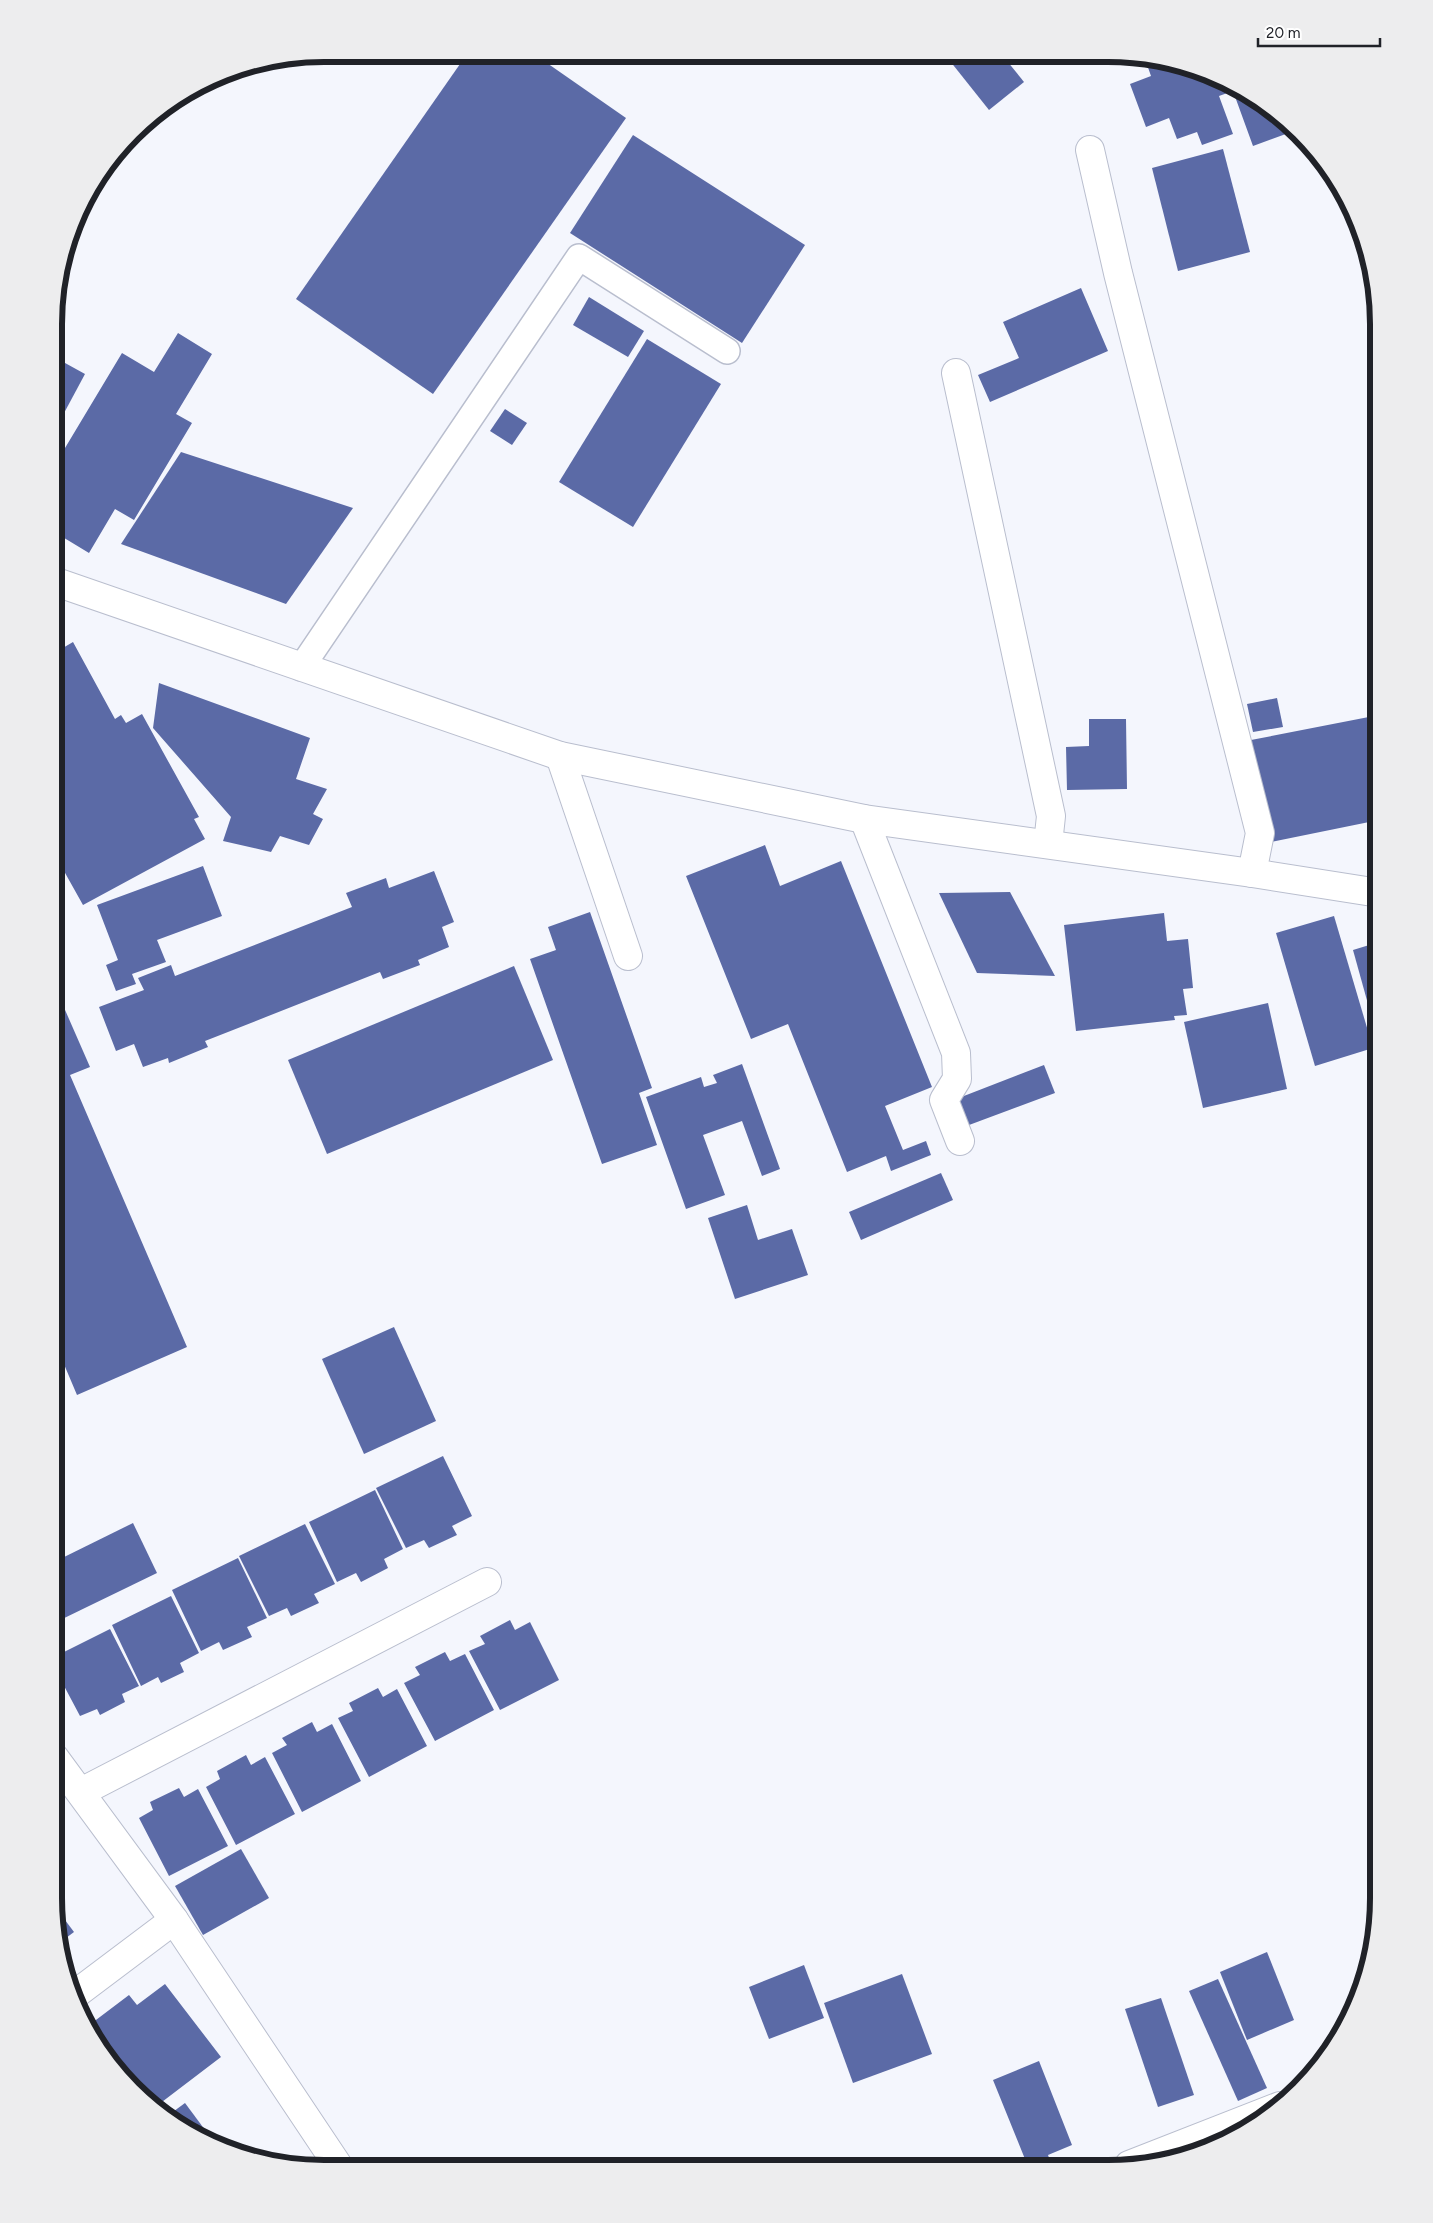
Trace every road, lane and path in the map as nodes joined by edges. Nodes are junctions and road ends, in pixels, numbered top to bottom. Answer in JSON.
{"nodes":[{"id":1,"x":1090,"y":150,"type":"dead end"},
{"id":2,"x":727,"y":351,"type":"dead end"},
{"id":3,"x":956,"y":373,"type":"dead end"},
{"id":4,"x":62,"y":584,"type":"edge"},
{"id":5,"x":301,"y":668,"type":"junction"},
{"id":6,"x":560,"y":756,"type":"junction"},
{"id":7,"x":864,"y":819,"type":"junction"},
{"id":8,"x":1048,"y":844,"type":"junction"},
{"id":9,"x":1252,"y":873,"type":"junction"},
{"id":10,"x":1370,"y":892,"type":"edge"},
{"id":11,"x":628,"y":956,"type":"dead end"},
{"id":12,"x":960,"y":1142,"type":"dead end"},
{"id":13,"x":486,"y":1582,"type":"dead end"},
{"id":14,"x":62,"y":1767,"type":"edge"},
{"id":15,"x":81,"y":1792,"type":"junction"},
{"id":16,"x":174,"y":1920,"type":"junction"},
{"id":17,"x":79,"y":1991,"type":"edge"},
{"id":18,"x":1253,"y":2116,"type":"edge"},
{"id":19,"x":1150,"y":2157,"type":"edge"},
{"id":20,"x":334,"y":2160,"type":"edge"}],
"edges":[{"from":1,"to":9,"type":"street"},
{"from":2,"to":5,"type":"lane"},
{"from":3,"to":8,"type":"street"},
{"from":4,"to":5,"type":"street"},
{"from":5,"to":6,"type":"street"},
{"from":6,"to":7,"type":"street"},
{"from":6,"to":11,"type":"street"},
{"from":7,"to":8,"type":"street"},
{"from":7,"to":12,"type":"street"},
{"from":8,"to":9,"type":"street"},
{"from":9,"to":10,"type":"street"},
{"from":13,"to":15,"type":"street"},
{"from":14,"to":15,"type":"street"},
{"from":15,"to":16,"type":"street"},
{"from":16,"to":17,"type":"street"},
{"from":16,"to":20,"type":"street"},
{"from":18,"to":19,"type":"street"}]}
